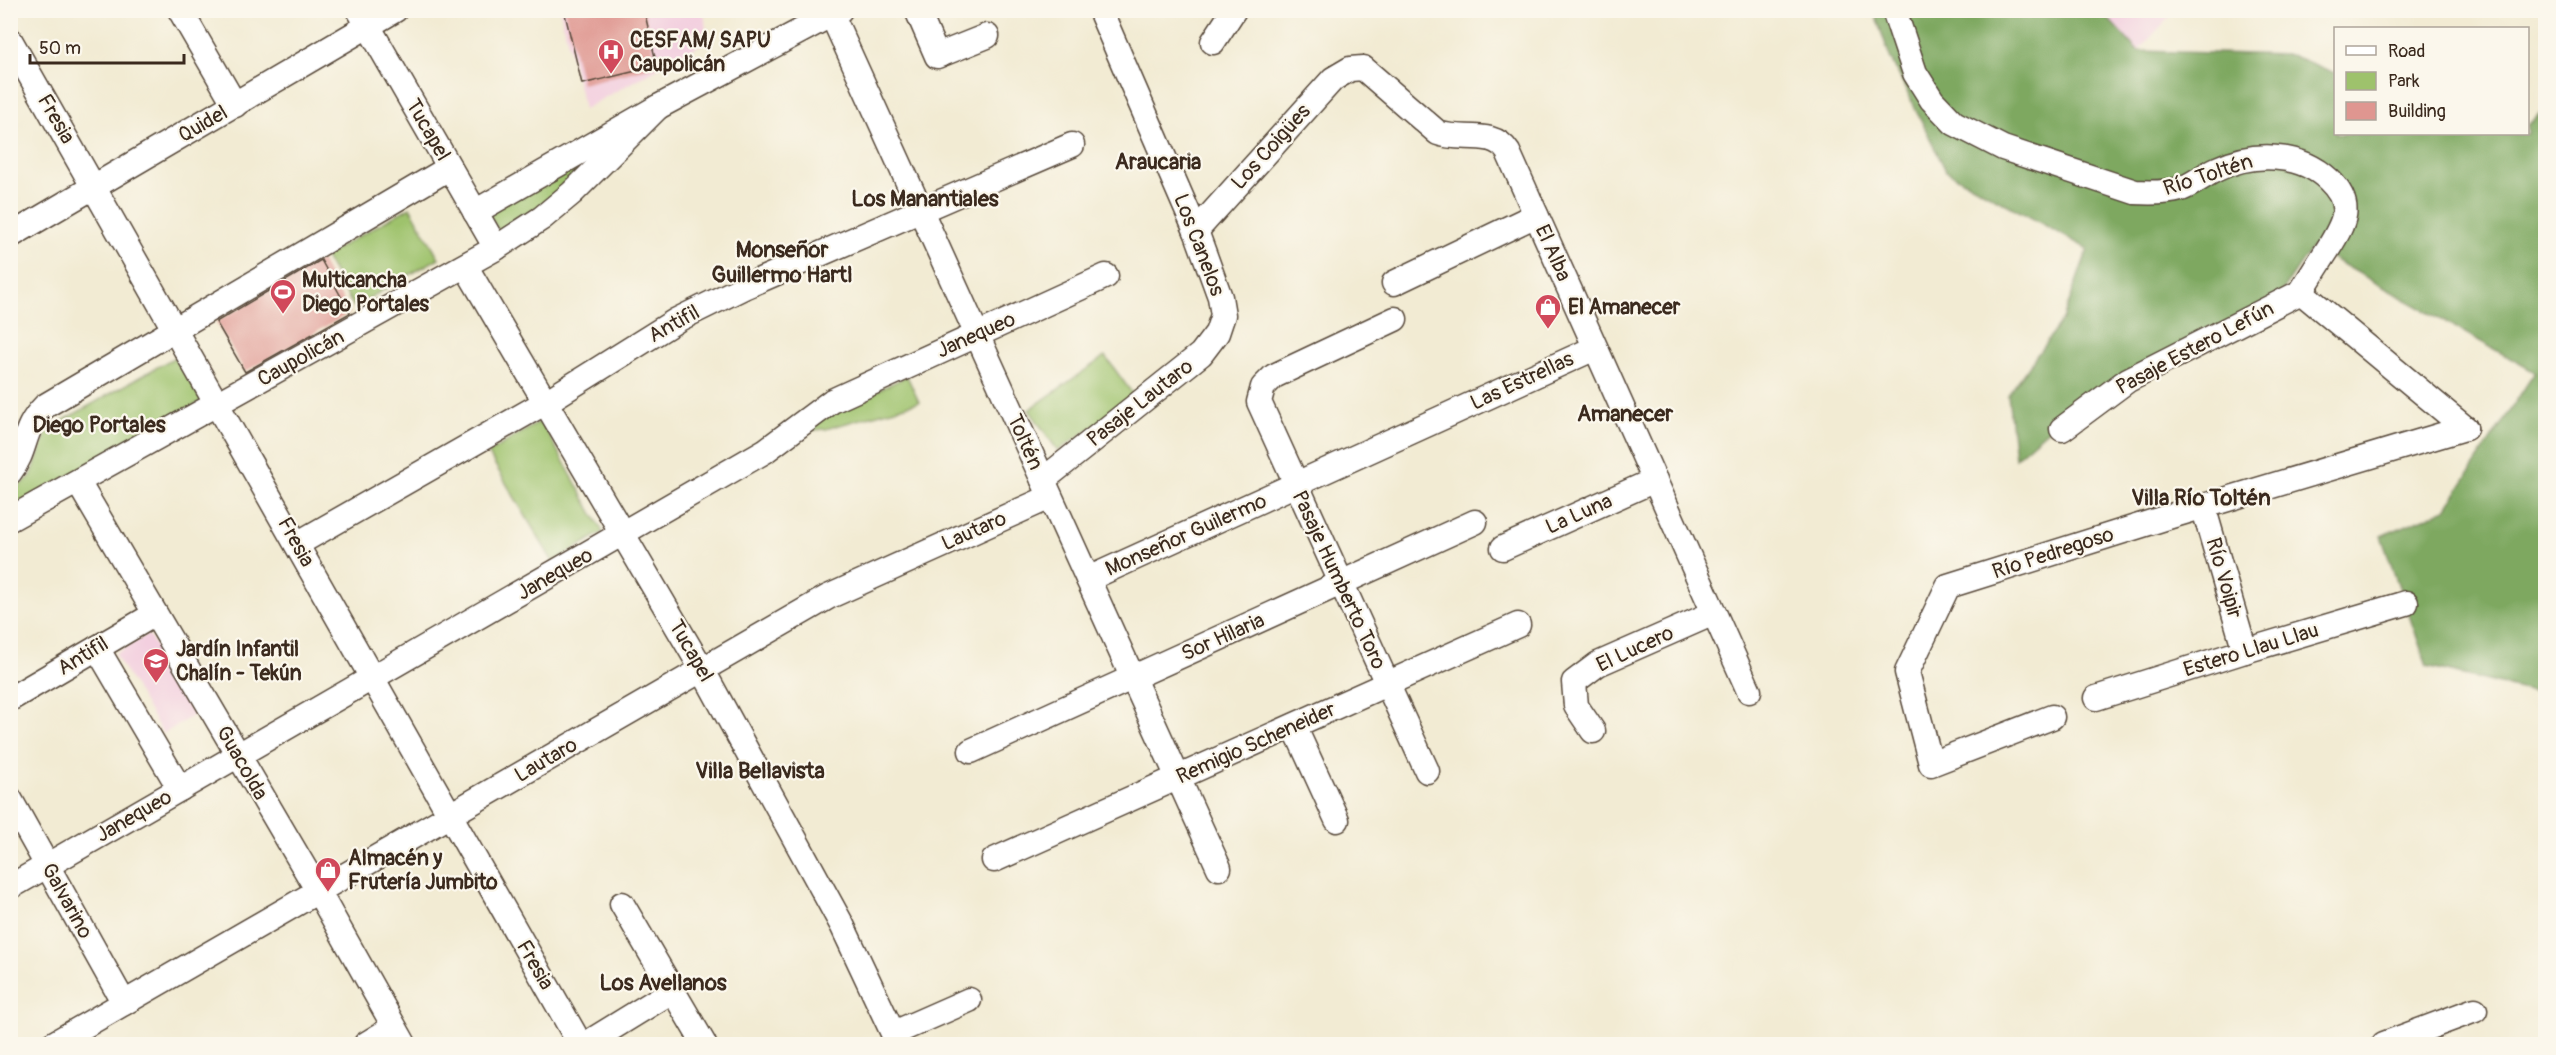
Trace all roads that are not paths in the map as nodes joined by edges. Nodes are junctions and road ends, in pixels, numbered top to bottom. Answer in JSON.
{"nodes":[{"id":1,"x":180,"y":10,"type":"edge"},
{"id":2,"x":395,"y":10,"type":"edge"},
{"id":3,"x":917,"y":10,"type":"edge"},
{"id":4,"x":1100,"y":10,"type":"edge"},
{"id":5,"x":1234,"y":10,"type":"edge"},
{"id":6,"x":1894,"y":10,"type":"edge"},
{"id":7,"x":836,"y":13,"type":"edge"},
{"id":8,"x":364,"y":19,"type":"edge"},
{"id":9,"x":987,"y":36,"type":"dead end"},
{"id":10,"x":10,"y":40,"type":"edge"},
{"id":11,"x":1213,"y":42,"type":"dead end"},
{"id":12,"x":1350,"y":69,"type":"joint"},
{"id":13,"x":235,"y":105,"type":"junction"},
{"id":14,"x":658,"y":106,"type":"junction"},
{"id":15,"x":1072,"y":145,"type":"dead end"},
{"id":16,"x":449,"y":168,"type":"junction"},
{"id":17,"x":94,"y":187,"type":"junction"},
{"id":18,"x":920,"y":210,"type":"junction"},
{"id":19,"x":475,"y":212,"type":"junction"},
{"id":20,"x":1536,"y":215,"type":"junction"},
{"id":21,"x":1196,"y":231,"type":"junction"},
{"id":22,"x":10,"y":236,"type":"edge"},
{"id":23,"x":496,"y":248,"type":"junction"},
{"id":24,"x":466,"y":267,"type":"junction"},
{"id":25,"x":1106,"y":276,"type":"dead end"},
{"id":26,"x":1394,"y":283,"type":"dead end"},
{"id":27,"x":2301,"y":292,"type":"junction"},
{"id":28,"x":1223,"y":315,"type":"joint"},
{"id":29,"x":1395,"y":319,"type":"dead end"},
{"id":30,"x":176,"y":328,"type":"junction"},
{"id":31,"x":977,"y":334,"type":"junction"},
{"id":32,"x":1596,"y":348,"type":"junction"},
{"id":33,"x":546,"y":402,"type":"junction"},
{"id":34,"x":218,"y":404,"type":"junction"},
{"id":35,"x":1448,"y":415,"type":"joint"},
{"id":36,"x":2062,"y":429,"type":"dead end"},
{"id":37,"x":10,"y":472,"type":"edge"},
{"id":38,"x":1655,"y":480,"type":"junction"},
{"id":39,"x":78,"y":482,"type":"junction"},
{"id":40,"x":1296,"y":486,"type":"junction"},
{"id":41,"x":1047,"y":488,"type":"junction"},
{"id":42,"x":2203,"y":506,"type":"junction"},
{"id":43,"x":10,"y":519,"type":"edge"},
{"id":44,"x":1475,"y":522,"type":"dead end"},
{"id":45,"x":623,"y":534,"type":"junction"},
{"id":46,"x":297,"y":544,"type":"junction"},
{"id":47,"x":1503,"y":548,"type":"dead end"},
{"id":48,"x":1088,"y":579,"type":"junction"},
{"id":49,"x":1341,"y":583,"type":"junction"},
{"id":50,"x":2406,"y":603,"type":"dead end"},
{"id":51,"x":1714,"y":613,"type":"junction"},
{"id":52,"x":155,"y":614,"type":"junction"},
{"id":53,"x":1518,"y":625,"type":"dead end"},
{"id":54,"x":97,"y":648,"type":"junction"},
{"id":55,"x":2245,"y":651,"type":"junction"},
{"id":56,"x":702,"y":669,"type":"junction"},
{"id":57,"x":1133,"y":678,"type":"junction"},
{"id":58,"x":373,"y":679,"type":"junction"},
{"id":59,"x":1387,"y":684,"type":"junction"},
{"id":60,"x":1749,"y":691,"type":"dead end"},
{"id":61,"x":2096,"y":698,"type":"dead end"},
{"id":62,"x":10,"y":699,"type":"edge"},
{"id":63,"x":2052,"y":717,"type":"dead end"},
{"id":64,"x":1294,"y":726,"type":"junction"},
{"id":65,"x":1593,"y":731,"type":"dead end"},
{"id":66,"x":971,"y":751,"type":"dead end"},
{"id":67,"x":237,"y":757,"type":"junction"},
{"id":68,"x":1427,"y":771,"type":"dead end"},
{"id":69,"x":1178,"y":777,"type":"junction"},
{"id":70,"x":180,"y":789,"type":"junction"},
{"id":71,"x":10,"y":799,"type":"edge"},
{"id":72,"x":450,"y":815,"type":"junction"},
{"id":73,"x":1337,"y":820,"type":"dead end"},
{"id":74,"x":994,"y":860,"type":"dead end"},
{"id":75,"x":47,"y":866,"type":"junction"},
{"id":76,"x":1219,"y":868,"type":"dead end"},
{"id":77,"x":10,"y":887,"type":"edge"},
{"id":78,"x":318,"y":891,"type":"junction"},
{"id":79,"x":622,"y":904,"type":"dead end"},
{"id":80,"x":672,"y":991,"type":"junction"},
{"id":81,"x":969,"y":1000,"type":"dead end"},
{"id":82,"x":124,"y":1003,"type":"junction"},
{"id":83,"x":2475,"y":1010,"type":"dead end"},
{"id":84,"x":399,"y":1036,"type":"edge"},
{"id":85,"x":896,"y":1039,"type":"edge"},
{"id":86,"x":52,"y":1044,"type":"edge"},
{"id":87,"x":366,"y":1044,"type":"edge"},
{"id":88,"x":580,"y":1044,"type":"edge"},
{"id":89,"x":586,"y":1044,"type":"edge"},
{"id":90,"x":704,"y":1044,"type":"edge"},
{"id":91,"x":2384,"y":1044,"type":"edge"}],
"edges":[{"from":1,"to":13,"type":"street"},
{"from":2,"to":8,"type":"street","name":"Quidel"},
{"from":3,"to":9,"type":"street"},
{"from":4,"to":21,"type":"street","name":"Los Canelos"},
{"from":5,"to":11,"type":"street"},
{"from":6,"to":27,"type":"street","name":"Río Toltén"},
{"from":7,"to":14,"type":"street","name":"Caupolicán"},
{"from":7,"to":18,"type":"street","name":"Toltén"},
{"from":8,"to":13,"type":"street","name":"Quidel"},
{"from":8,"to":16,"type":"street","name":"Tucapel"},
{"from":10,"to":17,"type":"street","name":"Fresia"},
{"from":12,"to":20,"type":"street","name":"El Alba"},
{"from":12,"to":21,"type":"street","name":"Los Coigües"},
{"from":13,"to":17,"type":"street","name":"Quidel"},
{"from":14,"to":19,"type":"street","name":"Caupolicán"},
{"from":14,"to":23,"type":"street","name":"Caupolicán"},
{"from":15,"to":18,"type":"street","name":"Antifil"},
{"from":16,"to":19,"type":"street","name":"Tucapel"},
{"from":16,"to":30,"type":"street"},
{"from":17,"to":22,"type":"street","name":"Quidel"},
{"from":17,"to":30,"type":"street","name":"Fresia"},
{"from":18,"to":31,"type":"street","name":"Toltén"},
{"from":18,"to":33,"type":"street","name":"Antifil"},
{"from":19,"to":23,"type":"street","name":"Tucapel"},
{"from":20,"to":26,"type":"street"},
{"from":20,"to":32,"type":"street","name":"El Alba"},
{"from":21,"to":28,"type":"street","name":"Los Canelos"},
{"from":23,"to":24,"type":"street","name":"Caupolicán"},
{"from":24,"to":33,"type":"street","name":"Tucapel"},
{"from":24,"to":34,"type":"street","name":"Caupolicán"},
{"from":25,"to":31,"type":"street","name":"Janequeo"},
{"from":27,"to":36,"type":"street","name":"Pasaje Estero Lefún"},
{"from":27,"to":42,"type":"street","name":"Río Pedregoso"},
{"from":28,"to":41,"type":"street","name":"Pasaje Lautaro"},
{"from":29,"to":40,"type":"street","name":"Pasaje Humberto Toro"},
{"from":30,"to":34,"type":"street","name":"Fresia"},
{"from":30,"to":37,"type":"street"},
{"from":31,"to":41,"type":"street","name":"Toltén"},
{"from":31,"to":45,"type":"street","name":"Janequeo"},
{"from":32,"to":35,"type":"street","name":"Las Estrellas"},
{"from":32,"to":38,"type":"street","name":"El Alba"},
{"from":33,"to":45,"type":"street","name":"Tucapel"},
{"from":33,"to":46,"type":"street","name":"Antifil"},
{"from":34,"to":39,"type":"street","name":"Caupolicán"},
{"from":34,"to":46,"type":"street","name":"Fresia"},
{"from":35,"to":40,"type":"street","name":"Monseñor Guilermo"},
{"from":38,"to":47,"type":"street","name":"La Luna"},
{"from":38,"to":51,"type":"street","name":"El Alba"},
{"from":39,"to":43,"type":"street","name":"Caupolicán"},
{"from":39,"to":52,"type":"street","name":"Guacolda"},
{"from":40,"to":48,"type":"street","name":"Monseñor Guilermo"},
{"from":40,"to":49,"type":"street","name":"Pasaje Humberto Toro"},
{"from":41,"to":48,"type":"street","name":"Toltén"},
{"from":41,"to":56,"type":"street","name":"Lautaro"},
{"from":42,"to":55,"type":"street","name":"Río Voipir"},
{"from":42,"to":63,"type":"street","name":"Río Pedregoso"},
{"from":44,"to":49,"type":"street","name":"Sor Hilaria"},
{"from":45,"to":56,"type":"street","name":"Tucapel"},
{"from":45,"to":58,"type":"street","name":"Janequeo"},
{"from":46,"to":58,"type":"street","name":"Fresia"},
{"from":48,"to":57,"type":"street","name":"Toltén"},
{"from":49,"to":57,"type":"street","name":"Sor Hilaria"},
{"from":49,"to":59,"type":"street","name":"Pasaje Humberto Toro"},
{"from":50,"to":55,"type":"street","name":"Estero Llau Llau"},
{"from":51,"to":60,"type":"street","name":"El Alba"},
{"from":51,"to":65,"type":"street","name":"El Lucero"},
{"from":52,"to":54,"type":"street","name":"Antifil"},
{"from":52,"to":67,"type":"street","name":"Guacolda"},
{"from":53,"to":59,"type":"street","name":"Remigio Scheneider"},
{"from":54,"to":62,"type":"street","name":"Antifil"},
{"from":54,"to":70,"type":"street"},
{"from":55,"to":61,"type":"street","name":"Estero Llau Llau"},
{"from":56,"to":72,"type":"street","name":"Lautaro"},
{"from":56,"to":85,"type":"street","name":"Tucapel"},
{"from":57,"to":66,"type":"street","name":"Sor Hilaria"},
{"from":57,"to":69,"type":"street","name":"Toltén"},
{"from":58,"to":67,"type":"street","name":"Janequeo"},
{"from":58,"to":72,"type":"street","name":"Fresia"},
{"from":59,"to":64,"type":"street","name":"Remigio Scheneider"},
{"from":59,"to":68,"type":"street","name":"Pasaje Humberto Toro"},
{"from":64,"to":69,"type":"street","name":"Remigio Scheneider"},
{"from":64,"to":73,"type":"street"},
{"from":67,"to":70,"type":"street","name":"Janequeo"},
{"from":67,"to":78,"type":"street","name":"Guacolda"},
{"from":69,"to":74,"type":"street","name":"Remigio Scheneider"},
{"from":69,"to":76,"type":"street","name":"Toltén"},
{"from":70,"to":75,"type":"street","name":"Janequeo"},
{"from":71,"to":75,"type":"street","name":"Galvarino"},
{"from":72,"to":78,"type":"street","name":"Lautaro"},
{"from":72,"to":88,"type":"street","name":"Fresia"},
{"from":75,"to":77,"type":"street","name":"Janequeo"},
{"from":75,"to":82,"type":"street","name":"Galvarino"},
{"from":78,"to":82,"type":"street","name":"Lautaro"},
{"from":78,"to":84,"type":"street","name":"Guacolda"},
{"from":79,"to":80,"type":"street"},
{"from":80,"to":89,"type":"street"},
{"from":80,"to":90,"type":"street"},
{"from":81,"to":85,"type":"street"},
{"from":82,"to":86,"type":"street","name":"Lautaro"},
{"from":83,"to":91,"type":"street"},
{"from":84,"to":87,"type":"street"}]}
